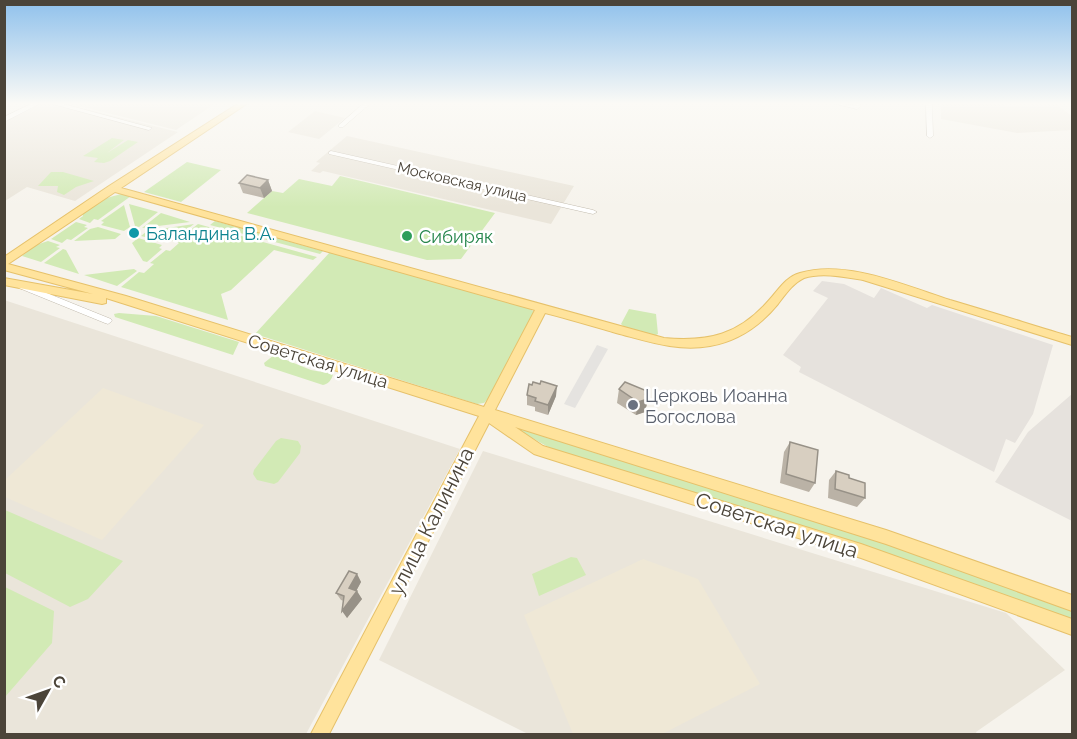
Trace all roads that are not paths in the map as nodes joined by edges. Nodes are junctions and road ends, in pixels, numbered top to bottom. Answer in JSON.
{"nodes":[{"id":1,"x":192,"y":137,"type":"edge"},
{"id":2,"x":331,"y":153,"type":"dead end"},
{"id":3,"x":112,"y":188,"type":"junction"},
{"id":4,"x":593,"y":212,"type":"dead end"},
{"id":5,"x":4,"y":264,"type":"edge"},
{"id":6,"x":10,"y":282,"type":"edge"},
{"id":7,"x":542,"y":308,"type":"junction"},
{"id":8,"x":182,"y":319,"type":"junction"},
{"id":9,"x":108,"y":321,"type":"dead end"},
{"id":10,"x":1072,"y":341,"type":"edge"},
{"id":11,"x":488,"y":414,"type":"junction"},
{"id":12,"x":1072,"y":603,"type":"edge"},
{"id":13,"x":1072,"y":627,"type":"edge"},
{"id":14,"x":320,"y":735,"type":"edge"}],
"edges":[{"from":1,"to":3,"type":"main road"},
{"from":2,"to":4,"type":"street","name":"Московская улица"},
{"from":3,"to":5,"type":"main road"},
{"from":3,"to":7,"type":"main road"},
{"from":5,"to":8,"type":"main road","name":"Советская улица"},
{"from":6,"to":8,"type":"main road","name":"Советская улица"},
{"from":6,"to":9,"type":"street"},
{"from":7,"to":10,"type":"main road"},
{"from":7,"to":11,"type":"main road","name":"улица Калинина"},
{"from":8,"to":11,"type":"main road","name":"Советская улица"},
{"from":11,"to":12,"type":"main road","name":"Советская улица"},
{"from":11,"to":13,"type":"main road","name":"Советская улица"},
{"from":11,"to":14,"type":"main road","name":"улица Калинина"}]}
